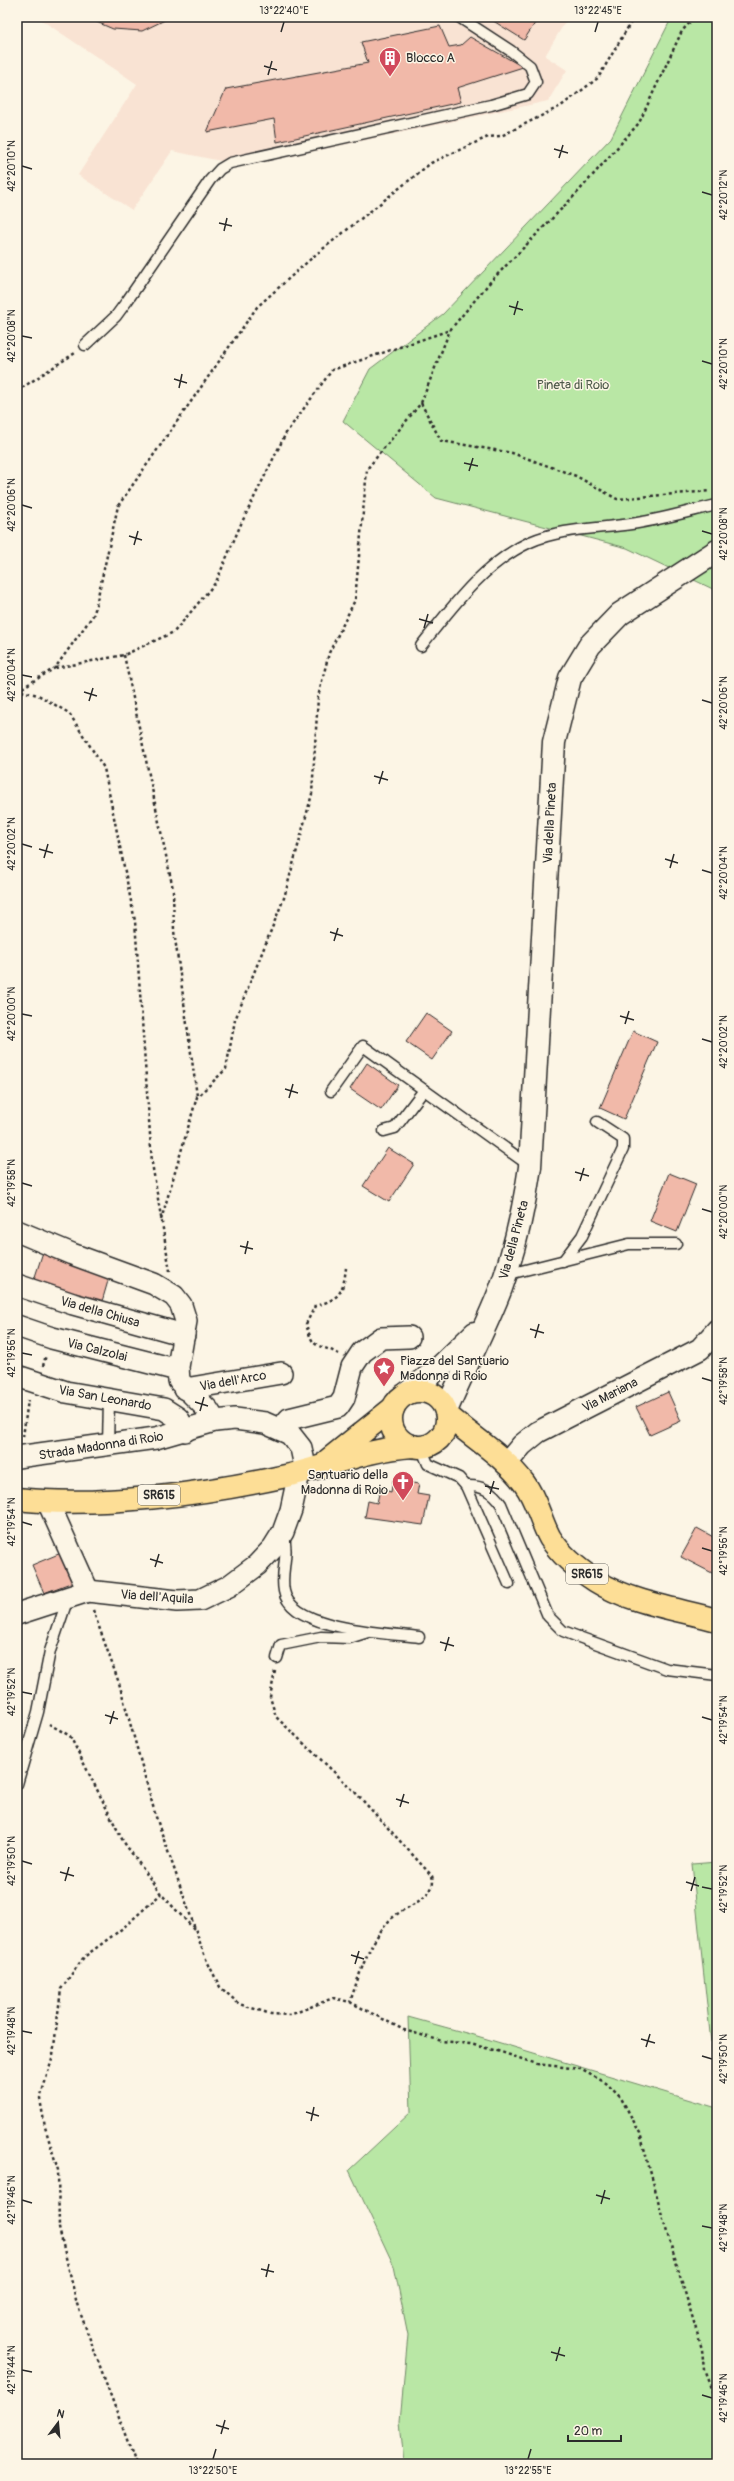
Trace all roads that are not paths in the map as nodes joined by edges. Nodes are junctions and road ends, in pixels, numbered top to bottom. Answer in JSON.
{"nodes":[{"id":1,"x":459,"y":17,"type":"edge"},
{"id":2,"x":85,"y":345,"type":"road end"},
{"id":3,"x":717,"y":505,"type":"edge"},
{"id":4,"x":717,"y":551,"type":"edge"},
{"id":5,"x":421,"y":646,"type":"dead end"},
{"id":6,"x":424,"y":1090,"type":"junction"},
{"id":7,"x":331,"y":1091,"type":"dead end"},
{"id":8,"x":597,"y":1122,"type":"dead end"},
{"id":9,"x":384,"y":1131,"type":"dead end"},
{"id":10,"x":530,"y":1167,"type":"junction"},
{"id":11,"x":17,"y":1231,"type":"edge"},
{"id":12,"x":676,"y":1244,"type":"dead end"},
{"id":13,"x":563,"y":1261,"type":"junction"},
{"id":14,"x":505,"y":1275,"type":"junction"},
{"id":15,"x":17,"y":1285,"type":"edge"},
{"id":16,"x":491,"y":1310,"type":"junction"},
{"id":17,"x":17,"y":1326,"type":"edge"},
{"id":18,"x":717,"y":1330,"type":"edge"},
{"id":19,"x":184,"y":1335,"type":"junction"},
{"id":20,"x":409,"y":1337,"type":"dead end"},
{"id":21,"x":178,"y":1370,"type":"junction"},
{"id":22,"x":282,"y":1373,"type":"dead end"},
{"id":23,"x":24,"y":1378,"type":"edge"},
{"id":24,"x":185,"y":1390,"type":"junction"},
{"id":25,"x":109,"y":1400,"type":"junction"},
{"id":26,"x":400,"y":1401,"type":"junction"},
{"id":27,"x":447,"y":1413,"type":"junction"},
{"id":28,"x":215,"y":1421,"type":"junction"},
{"id":29,"x":281,"y":1429,"type":"junction"},
{"id":30,"x":185,"y":1431,"type":"junction"},
{"id":31,"x":108,"y":1445,"type":"junction"},
{"id":32,"x":420,"y":1447,"type":"junction"},
{"id":33,"x":18,"y":1457,"type":"edge"},
{"id":34,"x":502,"y":1461,"type":"junction"},
{"id":35,"x":308,"y":1470,"type":"junction"},
{"id":36,"x":466,"y":1486,"type":"junction"},
{"id":37,"x":17,"y":1499,"type":"edge"},
{"id":38,"x":48,"y":1502,"type":"junction"},
{"id":39,"x":283,"y":1532,"type":"junction"},
{"id":40,"x":509,"y":1584,"type":"dead end"},
{"id":41,"x":78,"y":1593,"type":"junction"},
{"id":42,"x":17,"y":1614,"type":"edge"},
{"id":43,"x":717,"y":1620,"type":"edge"},
{"id":44,"x":370,"y":1631,"type":"junction"},
{"id":45,"x":419,"y":1637,"type":"dead end"},
{"id":46,"x":277,"y":1658,"type":"road end"},
{"id":47,"x":717,"y":1675,"type":"edge"},
{"id":48,"x":17,"y":1784,"type":"edge"}],
"edges":[{"from":1,"to":2,"type":"lane"},
{"from":3,"to":5,"type":"lane"},
{"from":4,"to":10,"type":"main road","name":"Via della Pineta"},
{"from":6,"to":7,"type":"lane"},
{"from":6,"to":9,"type":"lane"},
{"from":6,"to":10,"type":"lane"},
{"from":8,"to":13,"type":"lane"},
{"from":10,"to":14,"type":"main road","name":"Via della Pineta"},
{"from":11,"to":19,"type":"street"},
{"from":12,"to":13,"type":"lane"},
{"from":13,"to":14,"type":"lane"},
{"from":14,"to":16,"type":"main road","name":"Via della Pineta"},
{"from":15,"to":19,"type":"street","name":"Via della Chiusa"},
{"from":16,"to":26,"type":"main road","name":"Via della Pineta"},
{"from":16,"to":27,"type":"main road","name":"Via della Pineta"},
{"from":17,"to":21,"type":"street","name":"Via Calzolai"},
{"from":18,"to":34,"type":"street","name":"Via Mariana"},
{"from":19,"to":21,"type":"street"},
{"from":20,"to":29,"type":"street"},
{"from":21,"to":24,"type":"street"},
{"from":22,"to":24,"type":"street","name":"Via dell'Arco"},
{"from":23,"to":25,"type":"street","name":"Via San Leonardo"},
{"from":24,"to":28,"type":"street"},
{"from":25,"to":30,"type":"street","name":"Via San Leonardo"},
{"from":25,"to":31,"type":"lane"},
{"from":26,"to":27,"type":"main road","number":"SR615"},
{"from":26,"to":32,"type":"main road"},
{"from":26,"to":35,"type":"main road","number":"SR615"},
{"from":27,"to":32,"type":"main road","number":"SR615"},
{"from":27,"to":34,"type":"main road","number":"SR615"},
{"from":28,"to":29,"type":"street"},
{"from":28,"to":30,"type":"street"},
{"from":29,"to":35,"type":"street"},
{"from":30,"to":31,"type":"street","name":"Strada Madonna di Roio"},
{"from":31,"to":33,"type":"street","name":"Strada Madonna di Roio"},
{"from":32,"to":34,"type":"main road","number":"SR615"},
{"from":32,"to":35,"type":"main road","number":"SR615"},
{"from":32,"to":36,"type":"lane"},
{"from":34,"to":43,"type":"main road","number":"SR615"},
{"from":35,"to":38,"type":"main road","number":"SR615"},
{"from":35,"to":39,"type":"street","name":"Via dell'Aquila"},
{"from":36,"to":40,"type":"lane"},
{"from":36,"to":47,"type":"lane"},
{"from":37,"to":38,"type":"main road","number":"SR615"},
{"from":38,"to":41,"type":"street"},
{"from":39,"to":41,"type":"street","name":"Via dell'Aquila"},
{"from":39,"to":44,"type":"lane"},
{"from":41,"to":42,"type":"street","name":"Via dell'Aquila"},
{"from":41,"to":48,"type":"lane"},
{"from":44,"to":45,"type":"lane"},
{"from":44,"to":46,"type":"lane"}]}
